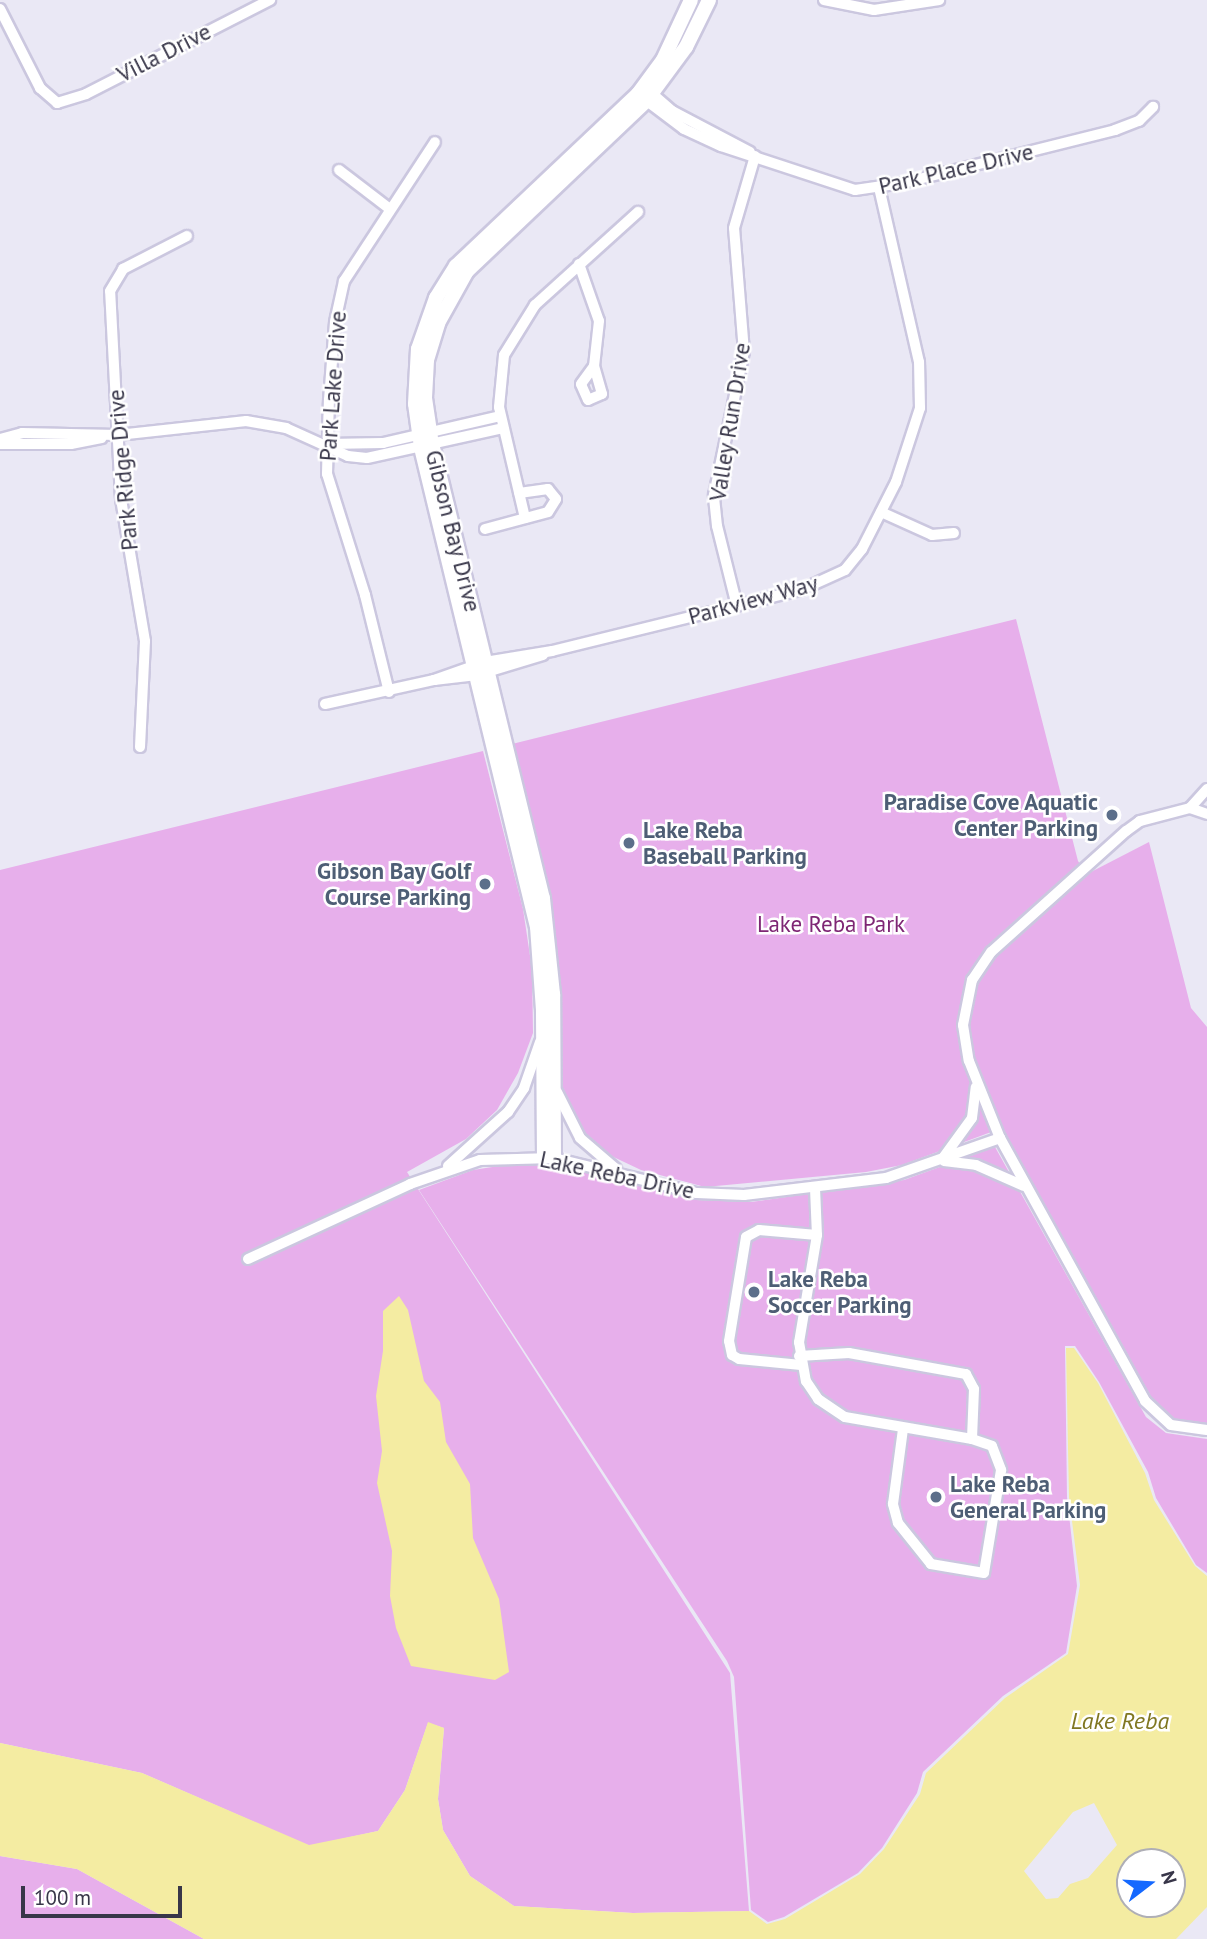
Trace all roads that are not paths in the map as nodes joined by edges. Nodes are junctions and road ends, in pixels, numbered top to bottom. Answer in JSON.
{"nodes":[{"id":1,"x":270,"y":0,"type":"edge"},
{"id":2,"x":691,"y":0,"type":"edge"},
{"id":3,"x":709,"y":0,"type":"edge"},
{"id":4,"x":824,"y":0,"type":"edge"},
{"id":5,"x":939,"y":0,"type":"edge"},
{"id":6,"x":0,"y":9,"type":"edge"},
{"id":7,"x":645,"y":94,"type":"junction"},
{"id":8,"x":1153,"y":107,"type":"dead end"},
{"id":9,"x":435,"y":142,"type":"dead end"},
{"id":10,"x":755,"y":156,"type":"junction"},
{"id":11,"x":339,"y":170,"type":"dead end"},
{"id":12,"x":878,"y":188,"type":"junction"},
{"id":13,"x":390,"y":209,"type":"junction"},
{"id":14,"x":638,"y":212,"type":"dead end"},
{"id":15,"x":187,"y":236,"type":"dead end"},
{"id":16,"x":579,"y":264,"type":"junction"},
{"id":17,"x":594,"y":366,"type":"dead end"},
{"id":18,"x":500,"y":415,"type":"junction"},
{"id":19,"x":503,"y":428,"type":"junction"},
{"id":20,"x":44,"y":432,"type":"junction"},
{"id":21,"x":118,"y":435,"type":"junction"},
{"id":22,"x":425,"y":441,"type":"junction"},
{"id":23,"x":0,"y":442,"type":"edge"},
{"id":24,"x":326,"y":444,"type":"junction"},
{"id":25,"x":45,"y":445,"type":"junction"},
{"id":26,"x":519,"y":493,"type":"junction"},
{"id":27,"x":881,"y":512,"type":"junction"},
{"id":28,"x":525,"y":518,"type":"junction"},
{"id":29,"x":485,"y":529,"type":"dead end"},
{"id":30,"x":954,"y":533,"type":"dead end"},
{"id":31,"x":737,"y":606,"type":"junction"},
{"id":32,"x":481,"y":669,"type":"junction"},
{"id":33,"x":388,"y":692,"type":"junction"},
{"id":34,"x":325,"y":704,"type":"dead end"},
{"id":35,"x":140,"y":747,"type":"dead end"},
{"id":36,"x":1207,"y":789,"type":"edge"},
{"id":37,"x":1190,"y":808,"type":"junction"},
{"id":38,"x":1207,"y":814,"type":"edge"},
{"id":39,"x":542,"y":926,"type":"junction"},
{"id":40,"x":543,"y":1032,"type":"junction"},
{"id":41,"x":976,"y":1082,"type":"junction"},
{"id":42,"x":555,"y":1084,"type":"junction"},
{"id":43,"x":1000,"y":1138,"type":"junction"},
{"id":44,"x":549,"y":1157,"type":"junction"},
{"id":45,"x":941,"y":1161,"type":"junction"},
{"id":46,"x":439,"y":1172,"type":"junction"},
{"id":47,"x":624,"y":1174,"type":"junction"},
{"id":48,"x":1024,"y":1186,"type":"junction"},
{"id":49,"x":815,"y":1188,"type":"junction"},
{"id":50,"x":817,"y":1235,"type":"junction"},
{"id":51,"x":248,"y":1259,"type":"dead end"},
{"id":52,"x":800,"y":1360,"type":"junction"},
{"id":53,"x":904,"y":1429,"type":"junction"},
{"id":54,"x":1207,"y":1430,"type":"edge"},
{"id":55,"x":972,"y":1439,"type":"junction"}],
"edges":[{"from":1,"to":6,"type":"street","name":"Villa Drive"},
{"from":2,"to":7,"type":"street","name":"Gibson Bay Drive"},
{"from":3,"to":7,"type":"street","name":"Gibson Bay Drive"},
{"from":4,"to":5,"type":"street"},
{"from":7,"to":10,"type":"street","name":"Park Place Drive"},
{"from":7,"to":22,"type":"street","name":"Gibson Bay Drive"},
{"from":8,"to":12,"type":"street","name":"Park Place Drive"},
{"from":9,"to":13,"type":"street","name":"Park Lake Drive"},
{"from":10,"to":12,"type":"street","name":"Park Place Drive"},
{"from":10,"to":31,"type":"street","name":"Valley Run Drive"},
{"from":11,"to":13,"type":"street"},
{"from":12,"to":27,"type":"street","name":"Parkview Way"},
{"from":13,"to":24,"type":"street","name":"Park Lake Drive"},
{"from":14,"to":16,"type":"street"},
{"from":15,"to":21,"type":"street","name":"Park Ridge Drive"},
{"from":16,"to":17,"type":"street"},
{"from":16,"to":18,"type":"street"},
{"from":18,"to":19,"type":"street"},
{"from":18,"to":22,"type":"street"},
{"from":19,"to":22,"type":"street"},
{"from":19,"to":26,"type":"street"},
{"from":20,"to":21,"type":"street"},
{"from":20,"to":23,"type":"street"},
{"from":20,"to":25,"type":"street"},
{"from":21,"to":24,"type":"street"},
{"from":21,"to":25,"type":"street"},
{"from":21,"to":35,"type":"street","name":"Park Ridge Drive"},
{"from":22,"to":24,"type":"street"},
{"from":22,"to":32,"type":"street","name":"Gibson Bay Drive"},
{"from":23,"to":25,"type":"street"},
{"from":24,"to":33,"type":"street","name":"Park Lake Drive"},
{"from":26,"to":28,"type":"street"},
{"from":26,"to":28,"type":"street"},
{"from":27,"to":30,"type":"street"},
{"from":27,"to":31,"type":"street","name":"Parkview Way"},
{"from":28,"to":29,"type":"street"},
{"from":31,"to":32,"type":"street","name":"Parkview Way"},
{"from":32,"to":33,"type":"street","name":"Parkview Way"},
{"from":32,"to":39,"type":"street","name":"Gibson Bay Drive"},
{"from":33,"to":34,"type":"street","name":"Parkview Way"},
{"from":36,"to":37,"type":"street"},
{"from":37,"to":38,"type":"street"},
{"from":37,"to":41,"type":"street"},
{"from":39,"to":40,"type":"street","name":"Gibson Bay Drive"},
{"from":39,"to":42,"type":"street","name":"Gibson Bay Drive"},
{"from":40,"to":44,"type":"street","name":"Gibson Bay Drive"},
{"from":40,"to":46,"type":"street"},
{"from":41,"to":43,"type":"street"},
{"from":41,"to":45,"type":"street"},
{"from":42,"to":44,"type":"street","name":"Gibson Bay Drive"},
{"from":42,"to":47,"type":"street"},
{"from":43,"to":45,"type":"street","name":"Lake Reba Drive"},
{"from":43,"to":48,"type":"street"},
{"from":44,"to":46,"type":"street","name":"Lake Reba Drive"},
{"from":44,"to":47,"type":"street","name":"Lake Reba Drive"},
{"from":45,"to":48,"type":"street"},
{"from":45,"to":49,"type":"street","name":"Lake Reba Drive"},
{"from":46,"to":51,"type":"street","name":"Lake Reba Drive"},
{"from":47,"to":49,"type":"street","name":"Lake Reba Drive"},
{"from":48,"to":54,"type":"street"},
{"from":49,"to":50,"type":"street"},
{"from":50,"to":52,"type":"street"},
{"from":50,"to":52,"type":"street"},
{"from":52,"to":53,"type":"street"},
{"from":52,"to":55,"type":"street"},
{"from":53,"to":55,"type":"street"},
{"from":53,"to":55,"type":"street"}]}
